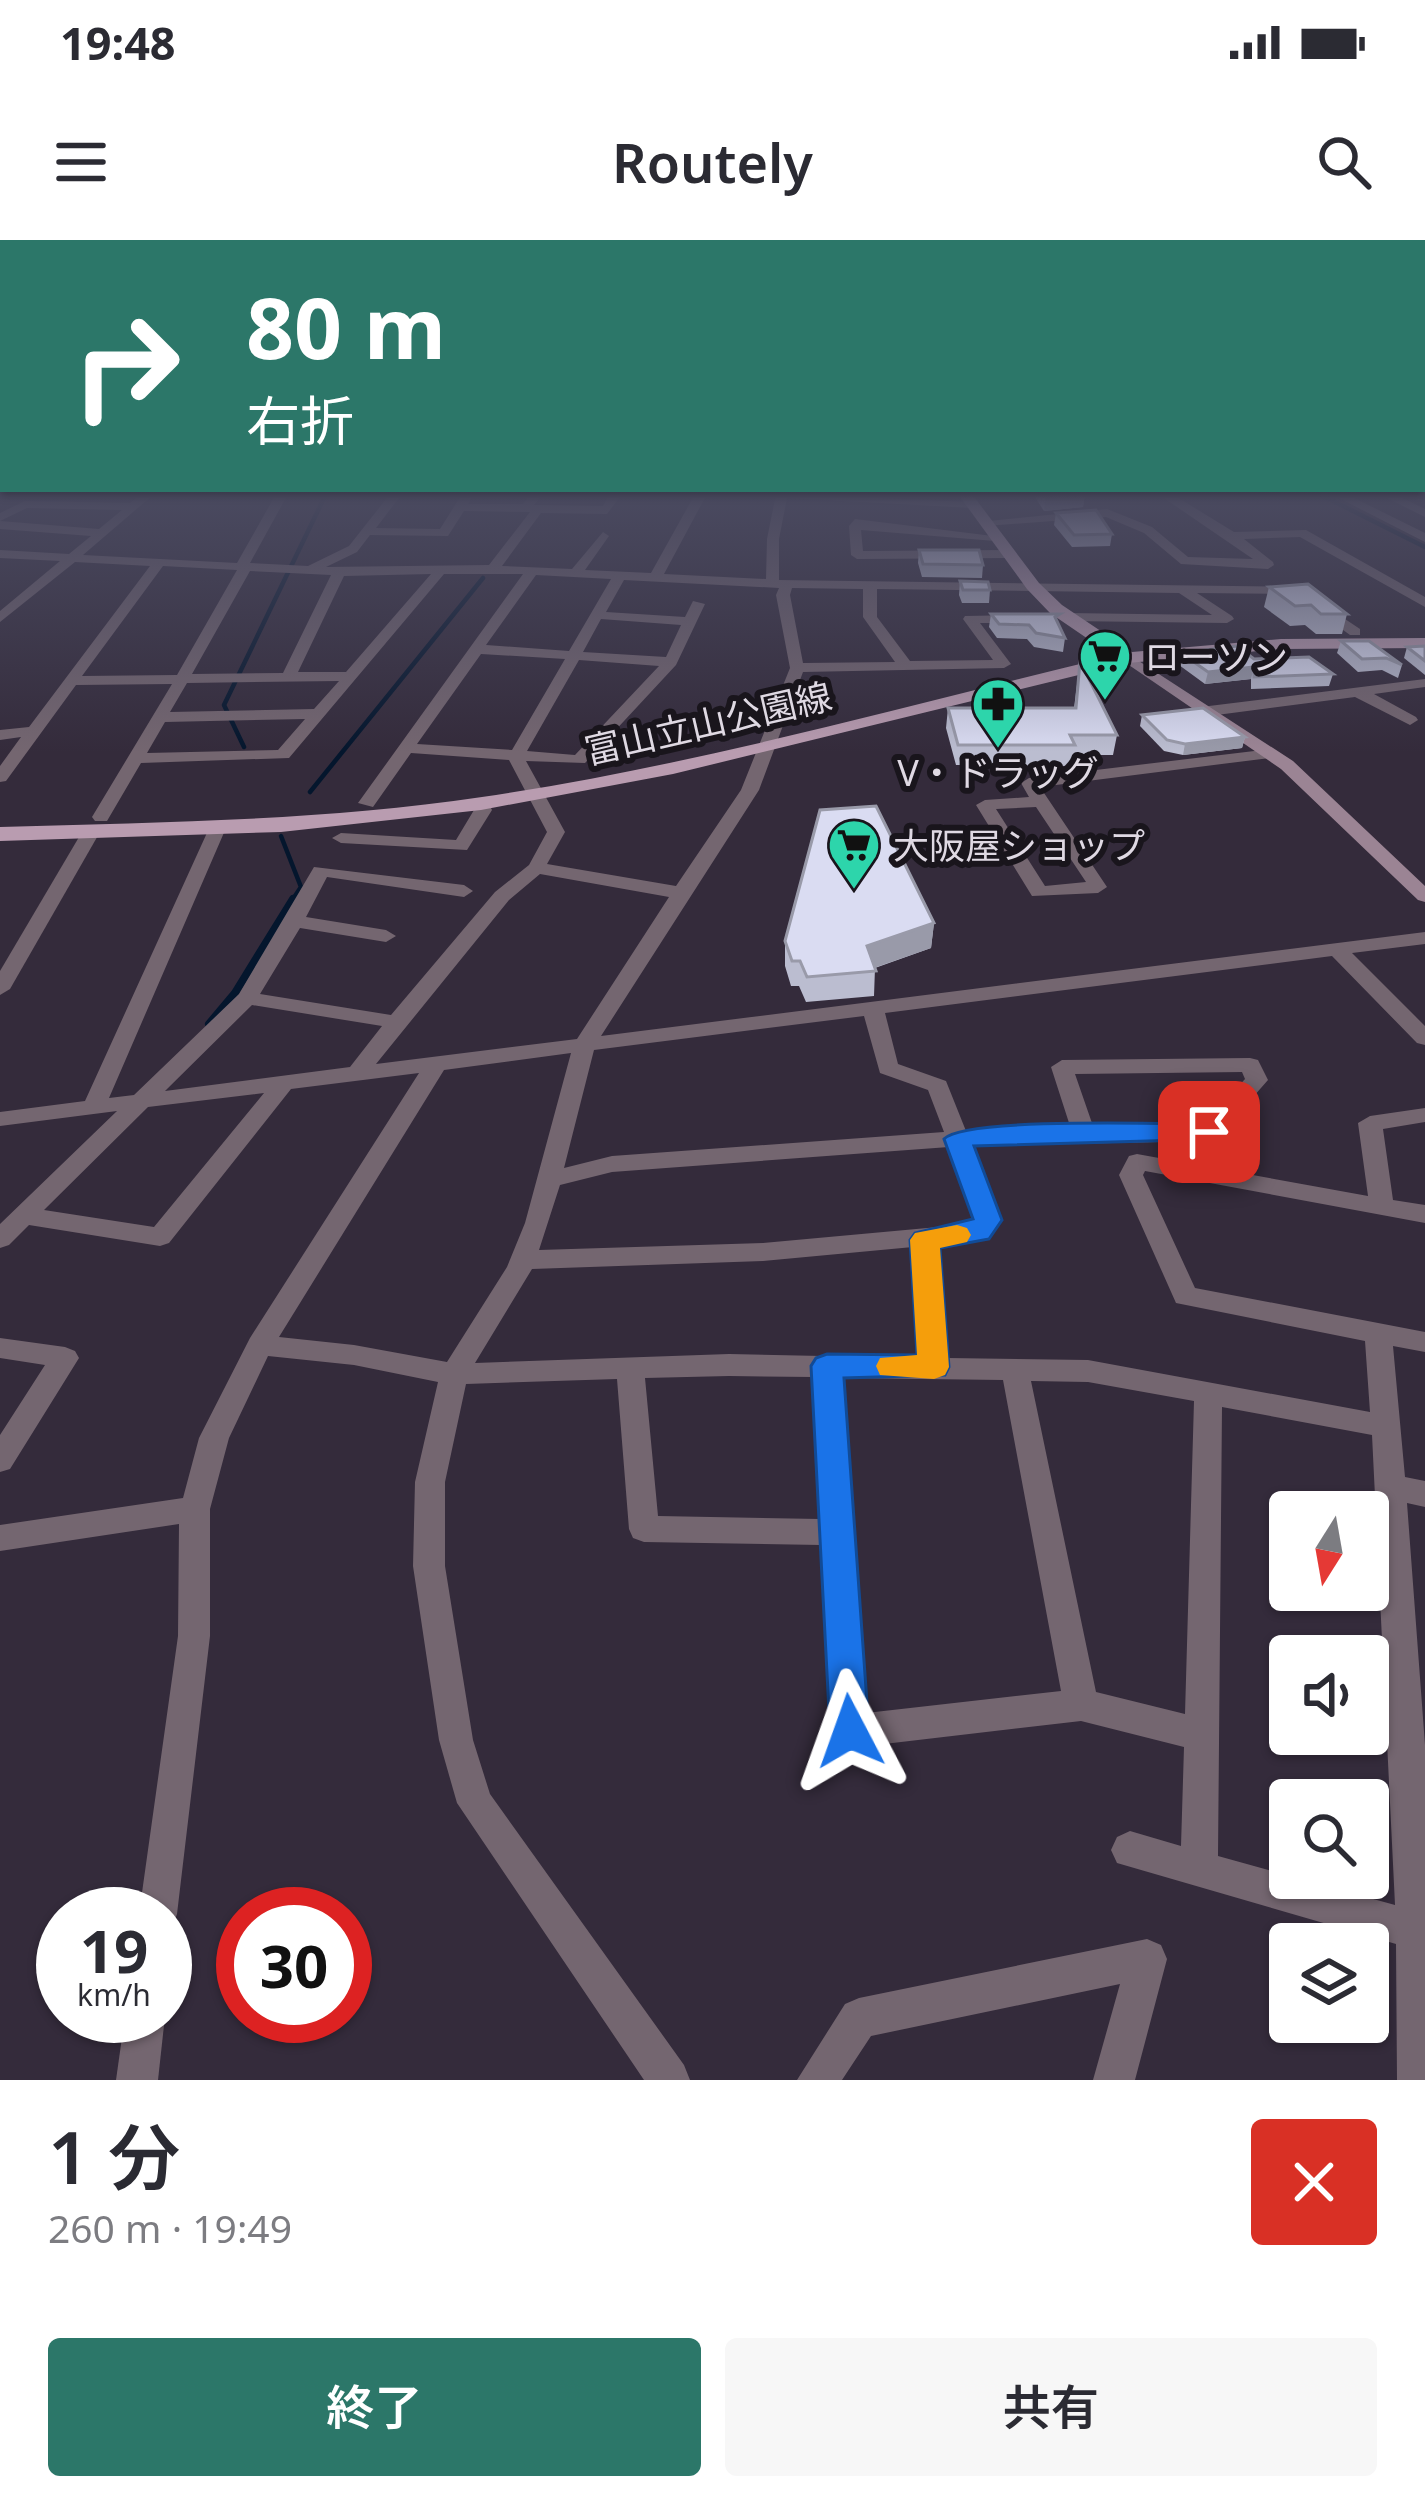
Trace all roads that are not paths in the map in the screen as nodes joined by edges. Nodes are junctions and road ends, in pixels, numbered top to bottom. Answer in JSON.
{"nodes":[{"id":1,"x":50,"y":580,"type":"edge"},
{"id":2,"x":146,"y":580,"type":"edge"},
{"id":3,"x":238,"y":580,"type":"edge"},
{"id":4,"x":335,"y":580,"type":"edge"},
{"id":5,"x":433,"y":580,"type":"edge"},
{"id":6,"x":526,"y":580,"type":"edge"},
{"id":7,"x":617,"y":580,"type":"edge"},
{"id":8,"x":716,"y":580,"type":"edge"},
{"id":9,"x":779,"y":580,"type":"edge"},
{"id":10,"x":1028,"y":580,"type":"edge"},
{"id":11,"x":1285,"y":580,"type":"edge"},
{"id":12,"x":1384,"y":580,"type":"edge"},
{"id":13,"x":780,"y":584,"type":"junction"},
{"id":14,"x":870,"y":584,"type":"junction"},
{"id":15,"x":1033,"y":586,"type":"junction"},
{"id":16,"x":1181,"y":588,"type":"junction"},
{"id":17,"x":1297,"y":590,"type":"junction"},
{"id":18,"x":0,"y":600,"type":"edge"},
{"id":19,"x":24,"y":602,"type":"junction"},
{"id":20,"x":1425,"y":603,"type":"edge"},
{"id":21,"x":698,"y":604,"type":"dead end"},
{"id":22,"x":597,"y":615,"type":"junction"},
{"id":23,"x":0,"y":618,"type":"edge"},
{"id":24,"x":1070,"y":618,"type":"junction"},
{"id":25,"x":689,"y":622,"type":"junction"},
{"id":26,"x":1362,"y":637,"type":"junction"},
{"id":27,"x":1425,"y":639,"type":"edge"},
{"id":28,"x":476,"y":650,"type":"junction"},
{"id":29,"x":1122,"y":654,"type":"junction"},
{"id":30,"x":574,"y":655,"type":"junction"},
{"id":31,"x":1391,"y":659,"type":"edge"},
{"id":32,"x":671,"y":662,"type":"junction"},
{"id":33,"x":906,"y":666,"type":"junction"},
{"id":34,"x":797,"y":668,"type":"junction"},
{"id":35,"x":1406,"y":671,"type":"edge"},
{"id":36,"x":350,"y":676,"type":"junction"},
{"id":37,"x":288,"y":677,"type":"junction"},
{"id":38,"x":182,"y":680,"type":"junction"},
{"id":39,"x":71,"y":681,"type":"junction"},
{"id":40,"x":1424,"y":683,"type":"edge"},
{"id":41,"x":1358,"y":692,"type":"junction"},
{"id":42,"x":1209,"y":711,"type":"junction"},
{"id":43,"x":319,"y":714,"type":"junction"},
{"id":44,"x":160,"y":717,"type":"junction"},
{"id":45,"x":1420,"y":722,"type":"edge"},
{"id":46,"x":33,"y":731,"type":"junction"},
{"id":47,"x":0,"y":735,"type":"edge"},
{"id":48,"x":768,"y":737,"type":"junction"},
{"id":49,"x":406,"y":748,"type":"junction"},
{"id":50,"x":1270,"y":754,"type":"junction"},
{"id":51,"x":516,"y":757,"type":"junction"},
{"id":52,"x":136,"y":758,"type":"junction"},
{"id":53,"x":0,"y":777,"type":"edge"},
{"id":54,"x":532,"y":789,"type":"junction"},
{"id":55,"x":1041,"y":801,"type":"junction"},
{"id":56,"x":481,"y":804,"type":"junction"},
{"id":57,"x":0,"y":820,"type":"edge"},
{"id":58,"x":353,"y":820,"type":"junction"},
{"id":59,"x":96,"y":824,"type":"junction"},
{"id":60,"x":217,"y":828,"type":"junction"},
{"id":61,"x":0,"y":834,"type":"edge"},
{"id":62,"x":536,"y":868,"type":"junction"},
{"id":63,"x":321,"y":871,"type":"junction"},
{"id":64,"x":464,"y":891,"type":"dead end"},
{"id":65,"x":681,"y":893,"type":"junction"},
{"id":66,"x":1425,"y":896,"type":"edge"},
{"id":67,"x":294,"y":921,"type":"junction"},
{"id":68,"x":386,"y":936,"type":"dead end"},
{"id":69,"x":1425,"y":938,"type":"edge"},
{"id":70,"x":1337,"y":950,"type":"junction"},
{"id":71,"x":0,"y":989,"type":"edge"},
{"id":72,"x":247,"y":998,"type":"junction"},
{"id":73,"x":873,"y":1009,"type":"junction"},
{"id":74,"x":396,"y":1022,"type":"junction"},
{"id":75,"x":1425,"y":1038,"type":"edge"},
{"id":76,"x":584,"y":1045,"type":"junction"},
{"id":77,"x":436,"y":1064,"type":"junction"},
{"id":78,"x":357,"y":1074,"type":"junction"},
{"id":79,"x":284,"y":1083,"type":"junction"},
{"id":80,"x":145,"y":1101,"type":"junction"},
{"id":81,"x":94,"y":1107,"type":"junction"},
{"id":82,"x":1425,"y":1115,"type":"edge"},
{"id":83,"x":0,"y":1119,"type":"edge"},
{"id":84,"x":1084,"y":1133,"type":"junction"},
{"id":85,"x":958,"y":1139,"type":"junction"},
{"id":86,"x":549,"y":1180,"type":"junction"},
{"id":87,"x":1382,"y":1207,"type":"junction"},
{"id":88,"x":1425,"y":1214,"type":"edge"},
{"id":89,"x":24,"y":1216,"type":"junction"},
{"id":90,"x":0,"y":1239,"type":"edge"},
{"id":91,"x":925,"y":1240,"type":"junction"},
{"id":92,"x":523,"y":1260,"type":"junction"},
{"id":93,"x":1378,"y":1333,"type":"junction"},
{"id":94,"x":1425,"y":1342,"type":"edge"},
{"id":95,"x":260,"y":1346,"type":"junction"},
{"id":96,"x":0,"y":1348,"type":"edge"},
{"id":97,"x":827,"y":1366,"type":"junction"},
{"id":98,"x":934,"y":1367,"type":"junction"},
{"id":99,"x":630,"y":1369,"type":"junction"},
{"id":100,"x":1015,"y":1370,"type":"junction"},
{"id":101,"x":454,"y":1374,"type":"junction"},
{"id":102,"x":1208,"y":1391,"type":"junction"},
{"id":103,"x":1386,"y":1426,"type":"junction"},
{"id":104,"x":0,"y":1460,"type":"edge"},
{"id":105,"x":1393,"y":1487,"type":"junction"},
{"id":106,"x":1425,"y":1494,"type":"edge"},
{"id":107,"x":195,"y":1509,"type":"junction"},
{"id":108,"x":836,"y":1532,"type":"junction"},
{"id":109,"x":0,"y":1538,"type":"edge"},
{"id":110,"x":1414,"y":1690,"type":"edge"},
{"id":111,"x":1081,"y":1705,"type":"junction"},
{"id":112,"x":1199,"y":1734,"type":"junction"},
{"id":113,"x":1130,"y":1850,"type":"dead end"},
{"id":114,"x":1199,"y":1869,"type":"junction"},
{"id":115,"x":161,"y":1887,"type":"edge"},
{"id":116,"x":1421,"y":1932,"type":"edge"},
{"id":117,"x":142,"y":2043,"type":"edge"},
{"id":118,"x":137,"y":2080,"type":"edge"},
{"id":119,"x":669,"y":2080,"type":"edge"},
{"id":120,"x":818,"y":2080,"type":"edge"},
{"id":121,"x":1114,"y":2080,"type":"edge"},
{"id":122,"x":1418,"y":2080,"type":"edge"}],
"edges":[{"from":1,"to":19,"type":"street"},
{"from":2,"to":39,"type":"street"},
{"from":3,"to":38,"type":"street"},
{"from":4,"to":37,"type":"street"},
{"from":5,"to":36,"type":"street"},
{"from":6,"to":28,"type":"street"},
{"from":7,"to":22,"type":"street"},
{"from":8,"to":13,"type":"street"},
{"from":9,"to":13,"type":"street"},
{"from":10,"to":15,"type":"main road"},
{"from":11,"to":17,"type":"street"},
{"from":12,"to":20,"type":"street"},
{"from":13,"to":14,"type":"street"},
{"from":13,"to":34,"type":"street"},
{"from":14,"to":15,"type":"street"},
{"from":14,"to":33,"type":"street"},
{"from":15,"to":16,"type":"street"},
{"from":15,"to":24,"type":"main road"},
{"from":16,"to":17,"type":"street"},
{"from":16,"to":24,"type":"street"},
{"from":17,"to":26,"type":"street"},
{"from":18,"to":19,"type":"street"},
{"from":19,"to":23,"type":"street"},
{"from":21,"to":25,"type":"street"},
{"from":22,"to":25,"type":"street"},
{"from":22,"to":30,"type":"street"},
{"from":24,"to":29,"type":"main road"},
{"from":24,"to":33,"type":"street"},
{"from":25,"to":32,"type":"street"},
{"from":26,"to":27,"type":"main road","name":"富山立山公園線"},
{"from":26,"to":29,"type":"main road","name":"富山立山公園線"},
{"from":26,"to":31,"type":"street"},
{"from":28,"to":30,"type":"street"},
{"from":28,"to":49,"type":"street"},
{"from":29,"to":42,"type":"main road"},
{"from":29,"to":48,"type":"main road","name":"富山立山公園線"},
{"from":30,"to":32,"type":"street"},
{"from":30,"to":51,"type":"street"},
{"from":32,"to":51,"type":"street"},
{"from":33,"to":34,"type":"street"},
{"from":34,"to":48,"type":"street"},
{"from":35,"to":40,"type":"street"},
{"from":36,"to":37,"type":"street"},
{"from":36,"to":43,"type":"street"},
{"from":37,"to":38,"type":"street"},
{"from":38,"to":39,"type":"street"},
{"from":38,"to":44,"type":"street"},
{"from":39,"to":46,"type":"street"},
{"from":40,"to":41,"type":"street"},
{"from":41,"to":42,"type":"street"},
{"from":41,"to":45,"type":"street"},
{"from":42,"to":50,"type":"main road"},
{"from":43,"to":44,"type":"street"},
{"from":43,"to":52,"type":"street"},
{"from":44,"to":52,"type":"street"},
{"from":46,"to":47,"type":"street"},
{"from":46,"to":53,"type":"street"},
{"from":48,"to":54,"type":"main road","name":"富山立山公園線"},
{"from":48,"to":65,"type":"street"},
{"from":49,"to":51,"type":"street"},
{"from":49,"to":58,"type":"street"},
{"from":50,"to":55,"type":"street"},
{"from":50,"to":66,"type":"main road"},
{"from":51,"to":54,"type":"street"},
{"from":52,"to":59,"type":"street"},
{"from":54,"to":56,"type":"main road","name":"富山立山公園線"},
{"from":54,"to":58,"type":"main road","name":"富山立山公園線"},
{"from":54,"to":62,"type":"street"},
{"from":55,"to":55,"type":"street"},
{"from":56,"to":58,"type":"main road","name":"富山立山公園線"},
{"from":56,"to":58,"type":"street"},
{"from":57,"to":59,"type":"main road","name":"富山立山公園線"},
{"from":58,"to":59,"type":"main road","name":"富山立山公園線"},
{"from":58,"to":60,"type":"main road","name":"富山立山公園線"},
{"from":58,"to":63,"type":"street"},
{"from":59,"to":60,"type":"main road","name":"富山立山公園線"},
{"from":59,"to":61,"type":"main road","name":"富山立山公園線"},
{"from":59,"to":71,"type":"street"},
{"from":60,"to":81,"type":"street"},
{"from":62,"to":65,"type":"street"},
{"from":62,"to":74,"type":"street"},
{"from":63,"to":64,"type":"street"},
{"from":63,"to":67,"type":"street"},
{"from":65,"to":76,"type":"street"},
{"from":67,"to":68,"type":"street"},
{"from":67,"to":72,"type":"street"},
{"from":69,"to":70,"type":"street"},
{"from":70,"to":73,"type":"street"},
{"from":70,"to":75,"type":"street"},
{"from":72,"to":74,"type":"street"},
{"from":72,"to":80,"type":"street"},
{"from":73,"to":76,"type":"street"},
{"from":73,"to":85,"type":"street"},
{"from":74,"to":78,"type":"street"},
{"from":76,"to":77,"type":"street"},
{"from":76,"to":86,"type":"street"},
{"from":77,"to":78,"type":"street"},
{"from":77,"to":95,"type":"street"},
{"from":78,"to":79,"type":"street"},
{"from":79,"to":80,"type":"street"},
{"from":79,"to":89,"type":"street"},
{"from":80,"to":81,"type":"street"},
{"from":80,"to":89,"type":"street"},
{"from":81,"to":83,"type":"street"},
{"from":82,"to":87,"type":"street"},
{"from":84,"to":84,"type":"street"},
{"from":84,"to":85,"type":"street"},
{"from":85,"to":86,"type":"street"},
{"from":85,"to":91,"type":"street"},
{"from":86,"to":92,"type":"street"},
{"from":87,"to":88,"type":"street"},
{"from":87,"to":93,"type":"street"},
{"from":89,"to":90,"type":"street"},
{"from":91,"to":92,"type":"street"},
{"from":91,"to":98,"type":"street"},
{"from":92,"to":101,"type":"street"},
{"from":93,"to":94,"type":"street"},
{"from":93,"to":103,"type":"street"},
{"from":95,"to":101,"type":"street"},
{"from":95,"to":107,"type":"street"},
{"from":96,"to":104,"type":"street"},
{"from":97,"to":98,"type":"street"},
{"from":97,"to":99,"type":"street"},
{"from":97,"to":108,"type":"street"},
{"from":98,"to":100,"type":"street"},
{"from":99,"to":101,"type":"street"},
{"from":99,"to":108,"type":"street"},
{"from":100,"to":102,"type":"street"},
{"from":100,"to":111,"type":"street"},
{"from":101,"to":119,"type":"street"},
{"from":102,"to":103,"type":"street"},
{"from":102,"to":112,"type":"street"},
{"from":103,"to":105,"type":"street"},
{"from":105,"to":106,"type":"street"},
{"from":105,"to":110,"type":"street"},
{"from":107,"to":109,"type":"street"},
{"from":107,"to":115,"type":"street"},
{"from":108,"to":111,"type":"street"},
{"from":110,"to":116,"type":"street"},
{"from":111,"to":112,"type":"street"},
{"from":112,"to":114,"type":"street"},
{"from":113,"to":114,"type":"street"},
{"from":114,"to":116,"type":"street"},
{"from":116,"to":122,"type":"street"},
{"from":117,"to":118,"type":"street"},
{"from":120,"to":121,"type":"street"}]}
